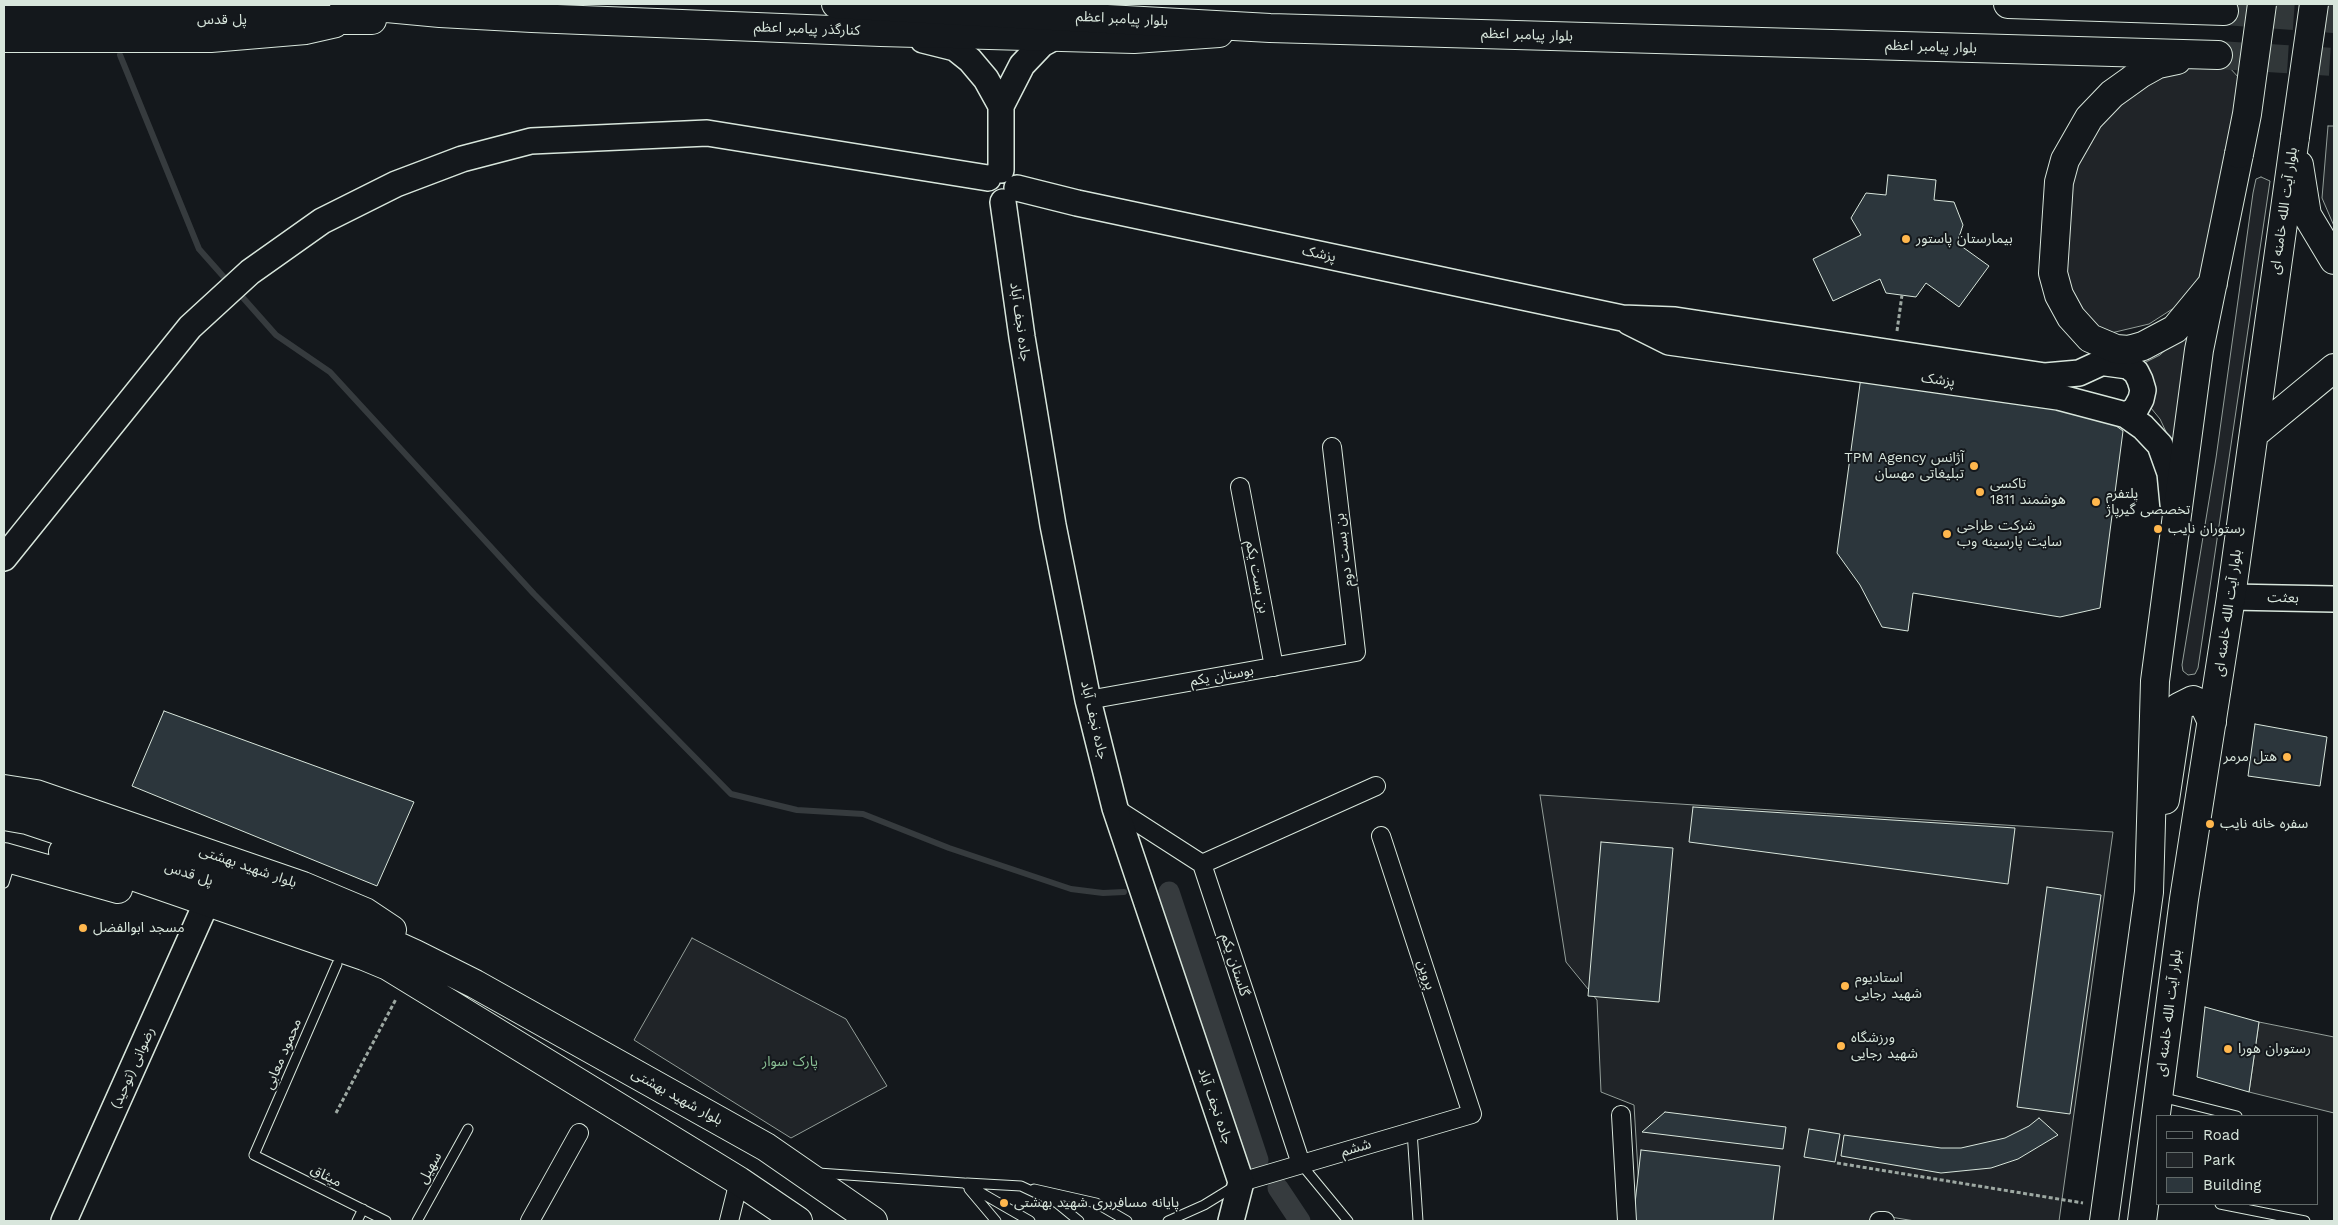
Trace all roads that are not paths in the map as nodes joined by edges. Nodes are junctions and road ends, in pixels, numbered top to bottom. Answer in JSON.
{"nodes":[{"id":1,"x":344,"y":4,"type":"edge"},
{"id":2,"x":836,"y":4,"type":"edge"},
{"id":3,"x":2008,"y":4,"type":"edge"},
{"id":4,"x":2262,"y":4,"type":"edge"},
{"id":5,"x":2314,"y":4,"type":"edge"},
{"id":6,"x":2224,"y":11,"type":"tunnel mouth"},
{"id":7,"x":440,"y":13,"type":"junction"},
{"id":8,"x":4,"y":20,"type":"edge"},
{"id":9,"x":375,"y":20,"type":"junction"},
{"id":10,"x":1270,"y":28,"type":"junction"},
{"id":11,"x":881,"y":32,"type":"junction"},
{"id":12,"x":1056,"y":37,"type":"junction"},
{"id":13,"x":4,"y":43,"type":"edge"},
{"id":14,"x":1001,"y":106,"type":"junction"},
{"id":15,"x":2295,"y":137,"type":"junction"},
{"id":16,"x":1002,"y":185,"type":"junction"},
{"id":17,"x":2334,"y":260,"type":"edge"},
{"id":18,"x":2213,"y":283,"type":"junction"},
{"id":19,"x":1622,"y":318,"type":"junction"},
{"id":20,"x":2118,"y":357,"type":"junction"},
{"id":21,"x":2334,"y":368,"type":"edge"},
{"id":22,"x":2126,"y":415,"type":"junction"},
{"id":23,"x":2254,"y":434,"type":"junction"},
{"id":24,"x":1332,"y":447,"type":"dead end"},
{"id":25,"x":1240,"y":487,"type":"dead end"},
{"id":26,"x":2175,"y":530,"type":"junction"},
{"id":27,"x":4,"y":558,"type":"edge"},
{"id":28,"x":2231,"y":597,"type":"junction"},
{"id":29,"x":2334,"y":599,"type":"edge"},
{"id":30,"x":1356,"y":652,"type":"joint"},
{"id":31,"x":1274,"y":667,"type":"junction"},
{"id":32,"x":1088,"y":700,"type":"junction"},
{"id":33,"x":2212,"y":722,"type":"junction"},
{"id":34,"x":1376,"y":786,"type":"dead end"},
{"id":35,"x":4,"y":789,"type":"edge"},
{"id":36,"x":1115,"y":808,"type":"junction"},
{"id":37,"x":4,"y":816,"type":"edge"},
{"id":38,"x":1381,"y":836,"type":"dead end"},
{"id":39,"x":6,"y":858,"type":"edge"},
{"id":40,"x":1202,"y":864,"type":"junction"},
{"id":41,"x":2149,"y":892,"type":"junction"},
{"id":42,"x":201,"y":915,"type":"junction"},
{"id":43,"x":369,"y":945,"type":"junction"},
{"id":44,"x":337,"y":964,"type":"junction"},
{"id":45,"x":475,"y":984,"type":"junction"},
{"id":46,"x":450,"y":1006,"type":"junction"},
{"id":47,"x":2158,"y":1096,"type":"junction"},
{"id":48,"x":1472,"y":1114,"type":"joint"},
{"id":49,"x":2157,"y":1115,"type":"edge"},
{"id":50,"x":2233,"y":1115,"type":"edge"},
{"id":51,"x":1622,"y":1116,"type":"dead end"},
{"id":52,"x":2156,"y":1127,"type":"edge"},
{"id":53,"x":468,"y":1129,"type":"dead end"},
{"id":54,"x":1412,"y":1131,"type":"junction"},
{"id":55,"x":579,"y":1133,"type":"dead end"},
{"id":56,"x":254,"y":1155,"type":"joint"},
{"id":57,"x":1301,"y":1164,"type":"junction"},
{"id":58,"x":802,"y":1172,"type":"junction"},
{"id":59,"x":739,"y":1181,"type":"junction"},
{"id":60,"x":1241,"y":1182,"type":"junction"},
{"id":61,"x":964,"y":1183,"type":"junction"},
{"id":62,"x":1021,"y":1186,"type":"junction"},
{"id":63,"x":2152,"y":1190,"type":"edge"},
{"id":64,"x":2225,"y":1205,"type":"edge"},
{"id":65,"x":363,"y":1210,"type":"junction"},
{"id":66,"x":2104,"y":1214,"type":"edge"},
{"id":67,"x":64,"y":1221,"type":"edge"},
{"id":68,"x":357,"y":1221,"type":"edge"},
{"id":69,"x":386,"y":1221,"type":"edge"},
{"id":70,"x":416,"y":1221,"type":"edge"},
{"id":71,"x":530,"y":1221,"type":"edge"},
{"id":72,"x":729,"y":1221,"type":"edge"},
{"id":73,"x":798,"y":1221,"type":"edge"},
{"id":74,"x":872,"y":1221,"type":"edge"},
{"id":75,"x":996,"y":1221,"type":"edge"},
{"id":76,"x":1030,"y":1221,"type":"edge"},
{"id":77,"x":1079,"y":1221,"type":"edge"},
{"id":78,"x":1127,"y":1221,"type":"edge"},
{"id":79,"x":1168,"y":1221,"type":"edge"},
{"id":80,"x":1230,"y":1221,"type":"edge"},
{"id":81,"x":1348,"y":1221,"type":"edge"},
{"id":82,"x":1418,"y":1221,"type":"edge"},
{"id":83,"x":1627,"y":1221,"type":"edge"},
{"id":84,"x":1879,"y":1221,"type":"edge"},
{"id":85,"x":1885,"y":1221,"type":"edge"},
{"id":86,"x":2142,"y":1221,"type":"edge"},
{"id":87,"x":2305,"y":1221,"type":"edge"}],
"edges":[{"from":1,"to":7,"type":"main road","name":"کنارگذر پیامبر اعظم"},
{"from":2,"to":10,"type":"main road","name":"بلوار پیامبر اعظم"},
{"from":3,"to":6,"type":"main road"},
{"from":4,"to":18,"type":"main road","bridge":true},
{"from":5,"to":15,"type":"main road","name":"بلوار آیت الله خامنه ای","bridge":true},
{"from":7,"to":9,"type":"main road","name":"پل قدس"},
{"from":7,"to":11,"type":"main road","name":"کنارگذر پیامبر اعظم"},
{"from":8,"to":9,"type":"main road","name":"پل قدس"},
{"from":9,"to":13,"type":"street"},
{"from":10,"to":12,"type":"main road","name":"کنارگذر پیامبر اعظم"},
{"from":10,"to":20,"type":"main road","name":"بلوار پیامبر اعظم"},
{"from":11,"to":12,"type":"main road","name":"کنارگذر پیامبر اعظم"},
{"from":11,"to":14,"type":"street"},
{"from":12,"to":14,"type":"street"},
{"from":14,"to":16,"type":"street","name":"جاده نجف آباد"},
{"from":15,"to":17,"type":"main road"},
{"from":15,"to":23,"type":"main road","name":"بلوار آیت الله خامنه ای"},
{"from":16,"to":19,"type":"street","name":"پزشک"},
{"from":16,"to":27,"type":"street","name":"پزشک"},
{"from":16,"to":32,"type":"street","name":"جاده نجف آباد"},
{"from":18,"to":20,"type":"main road"},
{"from":18,"to":26,"type":"main road"},
{"from":19,"to":20,"type":"street","name":"پزشک"},
{"from":19,"to":22,"type":"street","name":"پزشک"},
{"from":20,"to":22,"type":"street"},
{"from":21,"to":23,"type":"main road"},
{"from":22,"to":26,"type":"street","name":"پزشک"},
{"from":23,"to":28,"type":"main road","name":"بلوار آیت الله خامنه ای"},
{"from":24,"to":30,"type":"street","name":"بن بست دوم"},
{"from":25,"to":31,"type":"street","name":"بن بست یکم"},
{"from":26,"to":41,"type":"main road"},
{"from":28,"to":29,"type":"street","name":"بعثت"},
{"from":28,"to":33,"type":"main road","name":"بلوار آیت الله خامنه ای"},
{"from":30,"to":31,"type":"street","name":"بوستان یکم"},
{"from":31,"to":32,"type":"street","name":"بوستان یکم"},
{"from":32,"to":36,"type":"street","name":"جاده نجف آباد"},
{"from":33,"to":41,"type":"main road"},
{"from":33,"to":47,"type":"main road","name":"بلوار آیت الله خامنه ای"},
{"from":34,"to":40,"type":"street"},
{"from":35,"to":45,"type":"main road","name":"بلوار شهید بهشتی"},
{"from":36,"to":40,"type":"street"},
{"from":36,"to":60,"type":"street","name":"جاده نجف آباد"},
{"from":37,"to":43,"type":"main road","name":"پل قدس"},
{"from":38,"to":48,"type":"street","name":"پروین"},
{"from":39,"to":42,"type":"main road"},
{"from":39,"to":43,"type":"main road","name":"پل قدس"},
{"from":40,"to":57,"type":"street","name":"گلستان یکم"},
{"from":41,"to":66,"type":"main road"},
{"from":42,"to":44,"type":"main road"},
{"from":42,"to":67,"type":"street","name":"رضوانی (توحید)"},
{"from":43,"to":45,"type":"main road","name":"بلوار شهید بهشتی"},
{"from":43,"to":46,"type":"main road"},
{"from":44,"to":46,"type":"main road"},
{"from":44,"to":56,"type":"lane","name":"محمود معابی"},
{"from":45,"to":58,"type":"main road","name":"بلوار شهید بهشتی"},
{"from":46,"to":59,"type":"main road"},
{"from":47,"to":49,"type":"main road","name":"بلوار آیت الله خامنه ای"},
{"from":47,"to":50,"type":"lane"},
{"from":48,"to":54,"type":"street","name":"ششم"},
{"from":51,"to":83,"type":"street"},
{"from":52,"to":63,"type":"main road","name":"بلوار آیت الله خامنه ای"},
{"from":53,"to":70,"type":"lane","name":"سهیل"},
{"from":54,"to":57,"type":"street","name":"ششم"},
{"from":54,"to":82,"type":"lane"},
{"from":55,"to":71,"type":"street"},
{"from":56,"to":65,"type":"lane","name":"میثاق"},
{"from":57,"to":60,"type":"street","name":"ششم"},
{"from":57,"to":81,"type":"lane"},
{"from":58,"to":61,"type":"lane"},
{"from":58,"to":74,"type":"main road","name":"بلوار شهید بهشتی"},
{"from":59,"to":72,"type":"street"},
{"from":59,"to":73,"type":"main road"},
{"from":60,"to":79,"type":"lane"},
{"from":60,"to":80,"type":"street"},
{"from":61,"to":62,"type":"lane"},
{"from":61,"to":75,"type":"lane"},
{"from":61,"to":76,"type":"lane"},
{"from":62,"to":77,"type":"lane"},
{"from":62,"to":78,"type":"lane"},
{"from":63,"to":86,"type":"main road","name":"بلوار آیت الله خامنه ای"},
{"from":64,"to":87,"type":"lane"},
{"from":65,"to":68,"type":"lane"},
{"from":65,"to":69,"type":"lane","name":"میثاق"},
{"from":84,"to":85,"type":"street"}]}
